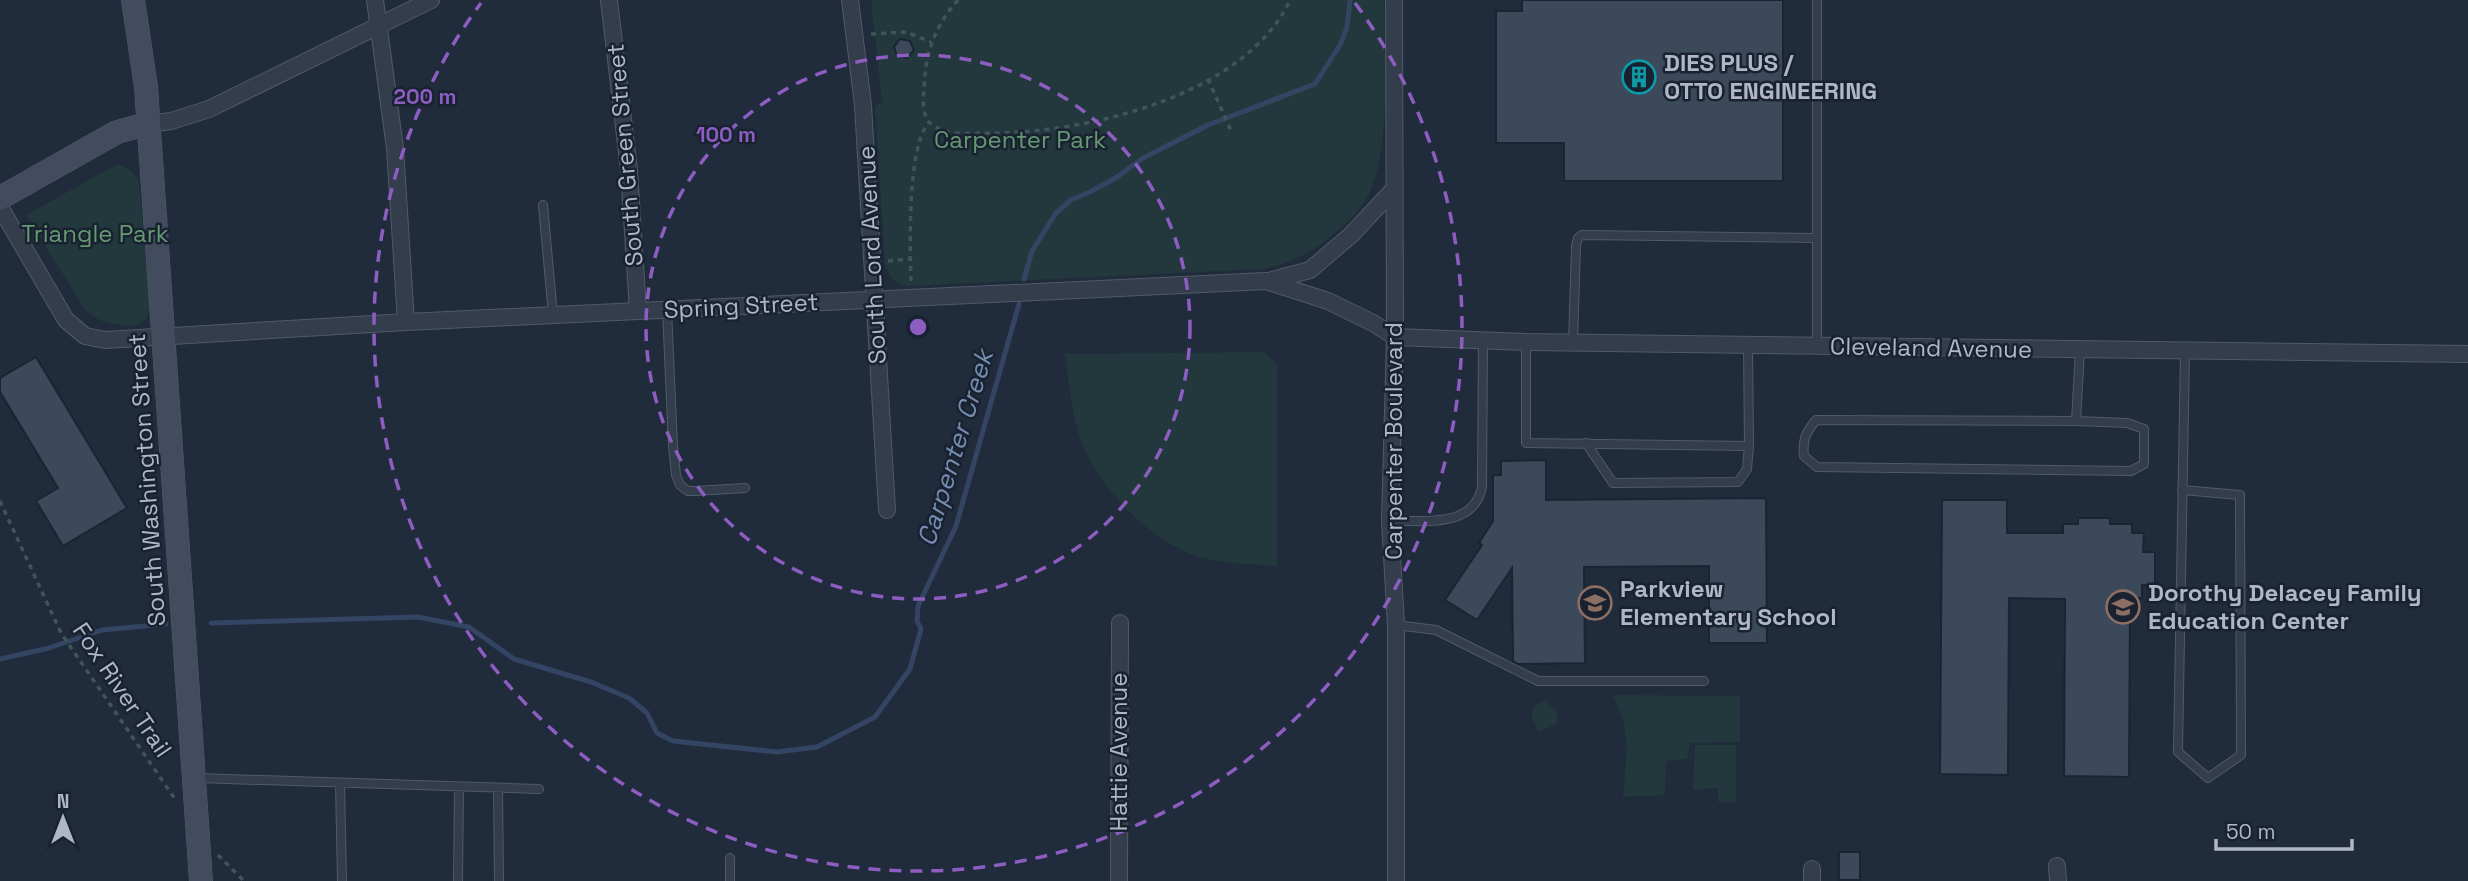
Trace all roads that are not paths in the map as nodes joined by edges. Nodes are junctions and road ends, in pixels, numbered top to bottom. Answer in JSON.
{"nodes":[{"id":1,"x":133,"y":0,"type":"edge"},
{"id":2,"x":375,"y":0,"type":"edge"},
{"id":3,"x":431,"y":0,"type":"edge"},
{"id":4,"x":609,"y":0,"type":"edge"},
{"id":5,"x":850,"y":0,"type":"edge"},
{"id":6,"x":1394,"y":0,"type":"edge"},
{"id":7,"x":1817,"y":0,"type":"edge"},
{"id":8,"x":378,"y":26,"type":"junction"},
{"id":9,"x":148,"y":124,"type":"junction"},
{"id":10,"x":1395,"y":188,"type":"junction"},
{"id":11,"x":0,"y":198,"type":"edge"},
{"id":12,"x":543,"y":205,"type":"dead end"},
{"id":13,"x":0,"y":207,"type":"edge"},
{"id":14,"x":1817,"y":238,"type":"junction"},
{"id":15,"x":1266,"y":281,"type":"junction"},
{"id":16,"x":874,"y":299,"type":"junction"},
{"id":17,"x":667,"y":310,"type":"junction"},
{"id":18,"x":638,"y":311,"type":"junction"},
{"id":19,"x":553,"y":315,"type":"junction"},
{"id":20,"x":406,"y":322,"type":"junction"},
{"id":21,"x":164,"y":337,"type":"junction"},
{"id":22,"x":1395,"y":338,"type":"junction"},
{"id":23,"x":1483,"y":341,"type":"junction"},
{"id":24,"x":1526,"y":342,"type":"junction"},
{"id":25,"x":1573,"y":342,"type":"junction"},
{"id":26,"x":1748,"y":345,"type":"junction"},
{"id":27,"x":1816,"y":346,"type":"junction"},
{"id":28,"x":2080,"y":350,"type":"junction"},
{"id":29,"x":2185,"y":351,"type":"junction"},
{"id":30,"x":2468,"y":354,"type":"edge"},
{"id":31,"x":2077,"y":421,"type":"junction"},
{"id":32,"x":1586,"y":443,"type":"junction"},
{"id":33,"x":1749,"y":446,"type":"junction"},
{"id":34,"x":745,"y":488,"type":"dead end"},
{"id":35,"x":2182,"y":490,"type":"junction"},
{"id":36,"x":887,"y":510,"type":"dead end"},
{"id":37,"x":1390,"y":521,"type":"junction"},
{"id":38,"x":1120,"y":624,"type":"dead end"},
{"id":39,"x":1396,"y":625,"type":"junction"},
{"id":40,"x":1704,"y":681,"type":"dead end"},
{"id":41,"x":194,"y":778,"type":"junction"},
{"id":42,"x":340,"y":783,"type":"junction"},
{"id":43,"x":459,"y":787,"type":"junction"},
{"id":44,"x":498,"y":788,"type":"junction"},
{"id":45,"x":538,"y":789,"type":"dead end"},
{"id":46,"x":730,"y":858,"type":"dead end"},
{"id":47,"x":201,"y":881,"type":"edge"},
{"id":48,"x":342,"y":881,"type":"edge"},
{"id":49,"x":458,"y":881,"type":"edge"},
{"id":50,"x":499,"y":881,"type":"edge"},
{"id":51,"x":730,"y":881,"type":"edge"},
{"id":52,"x":1119,"y":881,"type":"edge"},
{"id":53,"x":1396,"y":881,"type":"edge"}],
"edges":[{"from":1,"to":9,"type":"street","name":"South Washington Street"},
{"from":2,"to":8,"type":"street"},
{"from":3,"to":8,"type":"street"},
{"from":4,"to":18,"type":"street","name":"South Green Street"},
{"from":5,"to":16,"type":"street","name":"South Lord Avenue"},
{"from":6,"to":10,"type":"street","name":"Carpenter Boulevard"},
{"from":7,"to":14,"type":"lane"},
{"from":8,"to":9,"type":"street"},
{"from":8,"to":20,"type":"street"},
{"from":9,"to":11,"type":"street"},
{"from":9,"to":21,"type":"street","name":"South Washington Street"},
{"from":10,"to":15,"type":"street"},
{"from":10,"to":22,"type":"street","name":"Carpenter Boulevard"},
{"from":12,"to":19,"type":"lane"},
{"from":13,"to":21,"type":"street","name":"Spring Street"},
{"from":14,"to":25,"type":"lane"},
{"from":14,"to":27,"type":"lane"},
{"from":15,"to":16,"type":"street","name":"Spring Street"},
{"from":15,"to":22,"type":"street","name":"Spring Street"},
{"from":16,"to":17,"type":"street","name":"Spring Street"},
{"from":16,"to":36,"type":"street","name":"South Lord Avenue"},
{"from":17,"to":18,"type":"street","name":"Spring Street"},
{"from":17,"to":34,"type":"lane"},
{"from":18,"to":19,"type":"street","name":"Spring Street"},
{"from":19,"to":20,"type":"street","name":"Spring Street"},
{"from":20,"to":21,"type":"street","name":"Spring Street"},
{"from":21,"to":41,"type":"street","name":"South Washington Street"},
{"from":22,"to":23,"type":"street","name":"Cleveland Avenue"},
{"from":22,"to":37,"type":"street","name":"Carpenter Boulevard"},
{"from":23,"to":24,"type":"street","name":"Cleveland Avenue"},
{"from":23,"to":37,"type":"lane"},
{"from":24,"to":25,"type":"street","name":"Cleveland Avenue"},
{"from":24,"to":32,"type":"lane"},
{"from":25,"to":26,"type":"street","name":"Cleveland Avenue"},
{"from":26,"to":27,"type":"street","name":"Cleveland Avenue"},
{"from":26,"to":33,"type":"lane"},
{"from":27,"to":28,"type":"street","name":"Cleveland Avenue"},
{"from":28,"to":29,"type":"street","name":"Cleveland Avenue"},
{"from":28,"to":31,"type":"lane"},
{"from":29,"to":30,"type":"street","name":"Cleveland Avenue"},
{"from":29,"to":35,"type":"lane"},
{"from":31,"to":31,"type":"lane"},
{"from":32,"to":33,"type":"lane"},
{"from":32,"to":33,"type":"lane"},
{"from":35,"to":35,"type":"lane"},
{"from":37,"to":39,"type":"street","name":"Carpenter Boulevard"},
{"from":38,"to":52,"type":"street","name":"Hattie Avenue"},
{"from":39,"to":40,"type":"lane"},
{"from":39,"to":53,"type":"street","name":"Carpenter Boulevard"},
{"from":41,"to":42,"type":"lane"},
{"from":41,"to":47,"type":"street","name":"South Washington Street"},
{"from":42,"to":43,"type":"lane"},
{"from":42,"to":48,"type":"lane"},
{"from":43,"to":44,"type":"lane"},
{"from":43,"to":49,"type":"lane"},
{"from":44,"to":45,"type":"lane"},
{"from":44,"to":50,"type":"lane"},
{"from":46,"to":51,"type":"lane"}]}
